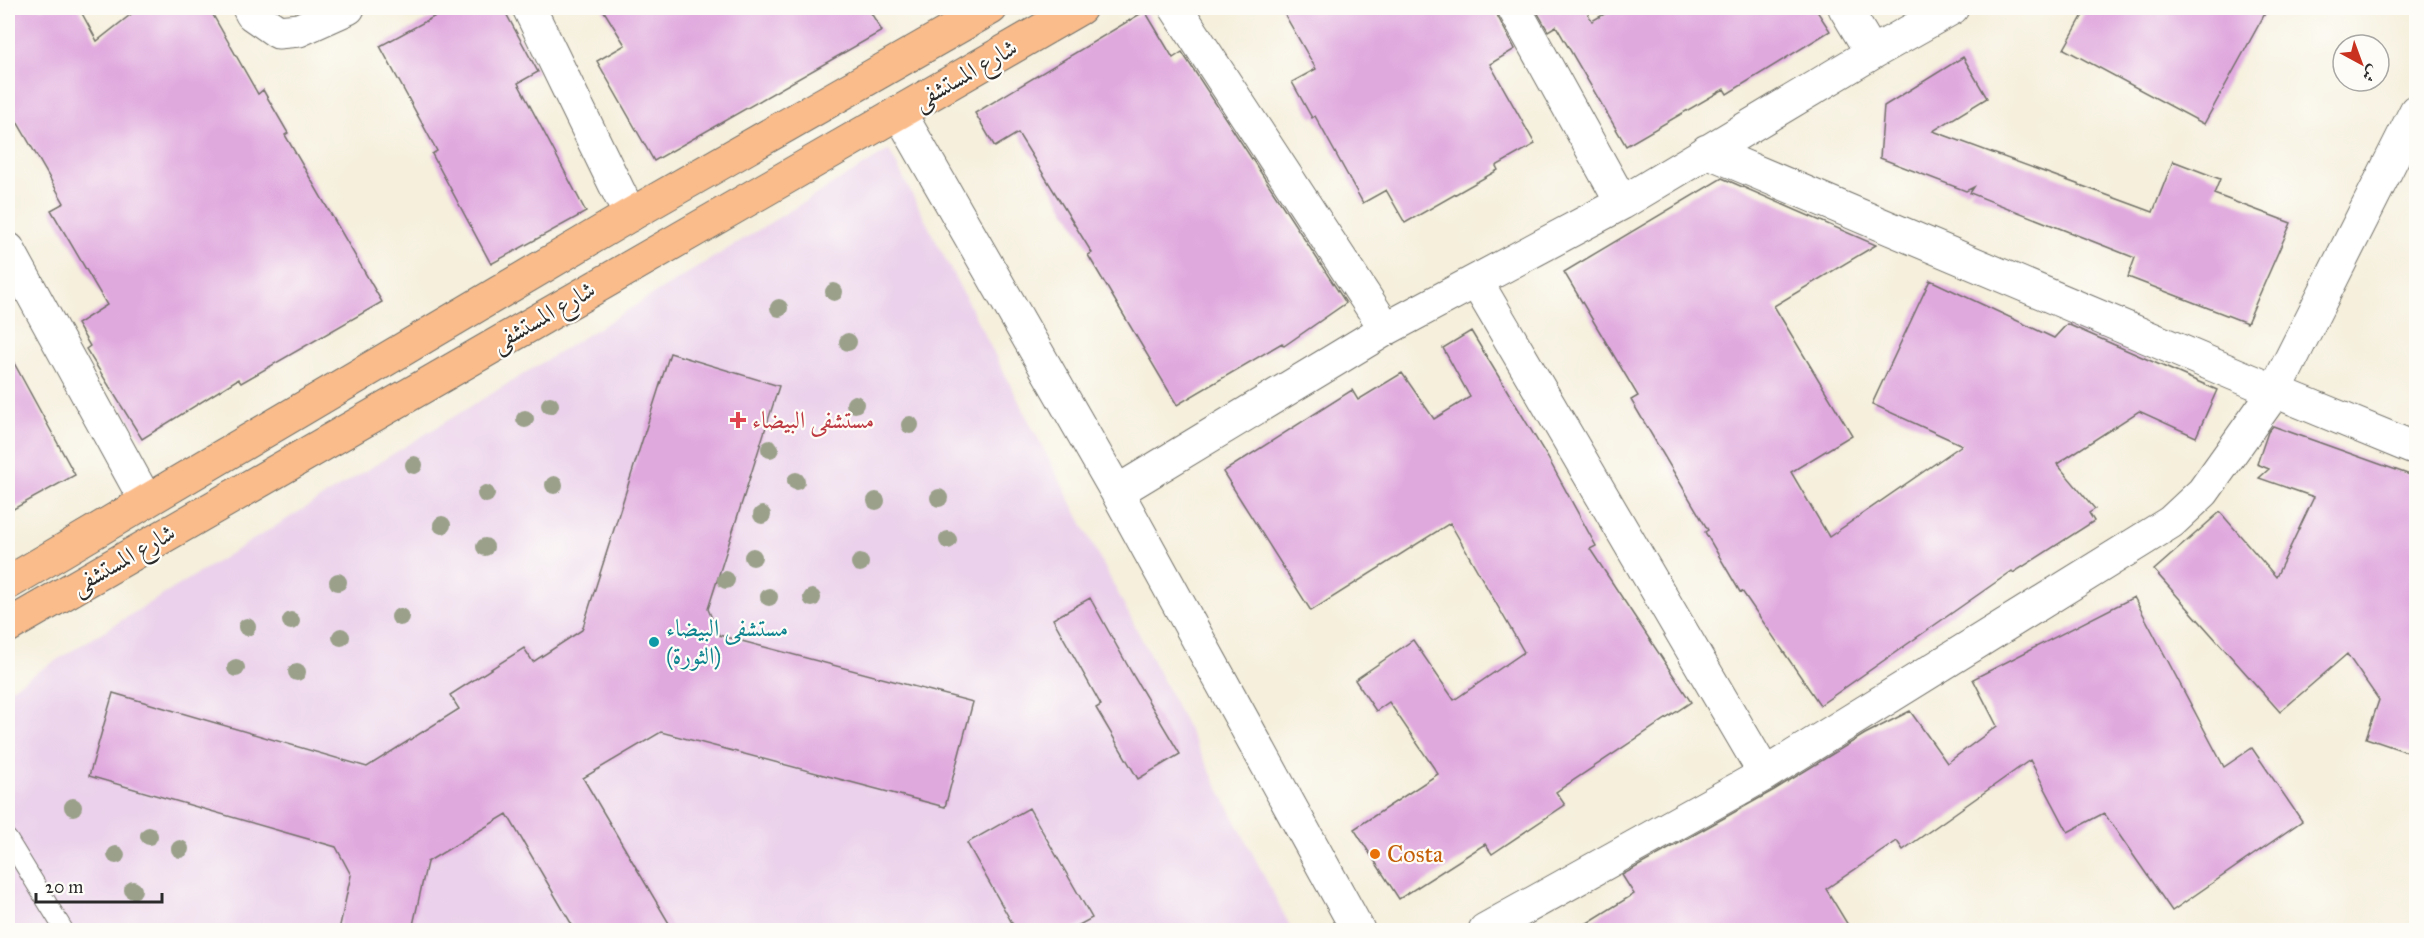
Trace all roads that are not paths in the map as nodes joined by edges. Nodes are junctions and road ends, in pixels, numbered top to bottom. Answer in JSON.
{"nodes":[{"id":1,"x":249,"y":8,"type":"edge"},
{"id":2,"x":348,"y":8,"type":"edge"},
{"id":3,"x":529,"y":8,"type":"edge"},
{"id":4,"x":992,"y":8,"type":"edge"},
{"id":5,"x":1080,"y":8,"type":"edge"},
{"id":6,"x":1176,"y":8,"type":"edge"},
{"id":7,"x":1514,"y":8,"type":"edge"},
{"id":8,"x":1845,"y":8,"type":"edge"},
{"id":9,"x":1952,"y":8,"type":"edge"},
{"id":10,"x":1872,"y":53,"type":"junction"},
{"id":11,"x":2416,"y":111,"type":"edge"},
{"id":12,"x":899,"y":112,"type":"junction"},
{"id":13,"x":1707,"y":151,"type":"junction"},
{"id":14,"x":1622,"y":203,"type":"junction"},
{"id":15,"x":630,"y":215,"type":"junction"},
{"id":16,"x":8,"y":249,"type":"edge"},
{"id":17,"x":1476,"y":281,"type":"junction"},
{"id":18,"x":1386,"y":329,"type":"junction"},
{"id":19,"x":2275,"y":391,"type":"junction"},
{"id":20,"x":2416,"y":449,"type":"edge"},
{"id":21,"x":1117,"y":492,"type":"junction"},
{"id":22,"x":146,"y":501,"type":"junction"},
{"id":23,"x":8,"y":584,"type":"edge"},
{"id":24,"x":8,"y":626,"type":"edge"},
{"id":25,"x":1765,"y":774,"type":"junction"},
{"id":26,"x":8,"y":839,"type":"edge"},
{"id":27,"x":64,"y":930,"type":"edge"},
{"id":28,"x":1358,"y":930,"type":"edge"},
{"id":29,"x":1485,"y":930,"type":"edge"}],
"edges":[{"from":1,"to":2,"type":"street"},
{"from":3,"to":15,"type":"street"},
{"from":4,"to":15,"type":"main road","name":"شارع المستشفى"},
{"from":5,"to":12,"type":"main road","name":"شارع المستشفى"},
{"from":6,"to":18,"type":"street"},
{"from":7,"to":14,"type":"street"},
{"from":8,"to":10,"type":"street"},
{"from":9,"to":10,"type":"street"},
{"from":10,"to":13,"type":"street"},
{"from":11,"to":19,"type":"street"},
{"from":12,"to":21,"type":"street"},
{"from":12,"to":24,"type":"main road","name":"شارع المستشفى"},
{"from":13,"to":14,"type":"street"},
{"from":13,"to":19,"type":"street"},
{"from":14,"to":17,"type":"street"},
{"from":15,"to":22,"type":"main road","name":"شارع المستشفى"},
{"from":16,"to":22,"type":"street"},
{"from":17,"to":18,"type":"street"},
{"from":17,"to":25,"type":"street"},
{"from":18,"to":21,"type":"street"},
{"from":19,"to":20,"type":"street"},
{"from":19,"to":25,"type":"street"},
{"from":21,"to":28,"type":"street"},
{"from":22,"to":23,"type":"main road","name":"شارع المستشفى"},
{"from":25,"to":29,"type":"street"},
{"from":26,"to":27,"type":"lane"}]}
